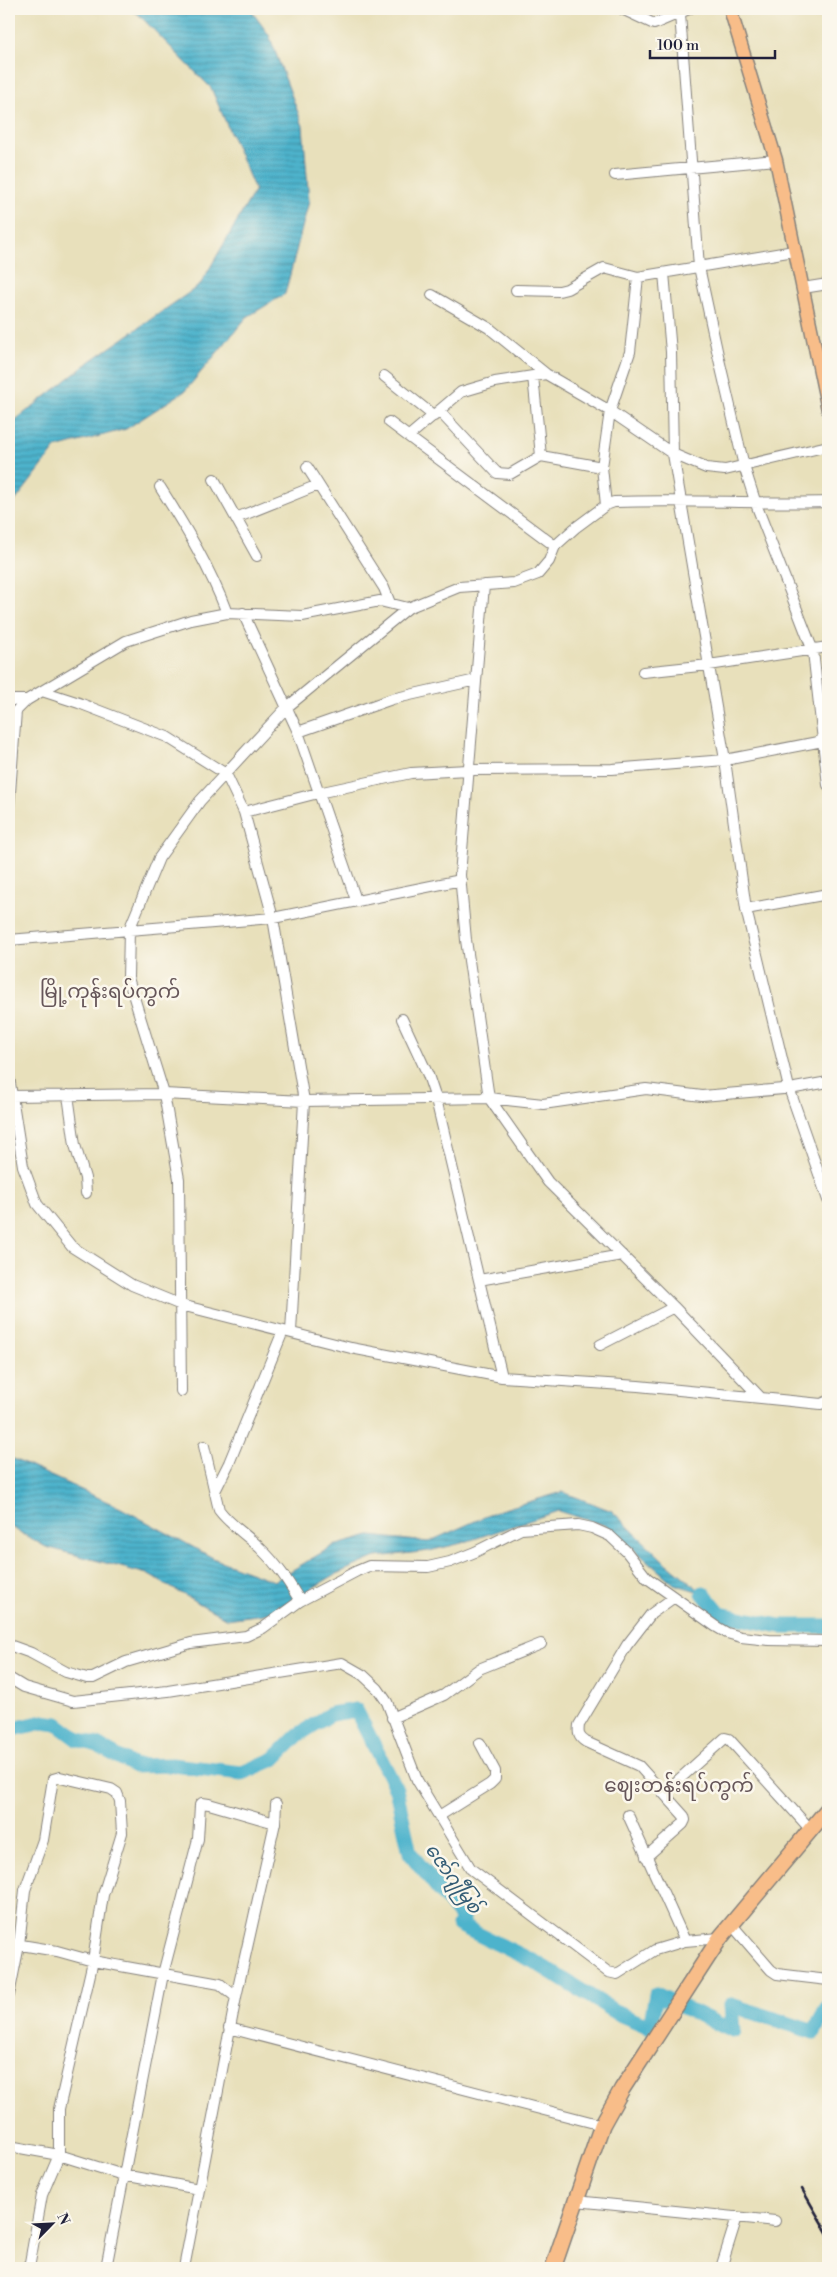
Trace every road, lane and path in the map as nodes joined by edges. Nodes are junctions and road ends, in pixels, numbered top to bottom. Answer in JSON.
{"nodes":[{"id":1,"x":622,"y":9,"type":"edge"},
{"id":2,"x":730,"y":9,"type":"edge"},
{"id":3,"x":682,"y":11,"type":"edge"},
{"id":4,"x":776,"y":160,"type":"junction"},
{"id":5,"x":693,"y":169,"type":"junction"},
{"id":6,"x":615,"y":175,"type":"dead end"},
{"id":7,"x":794,"y":251,"type":"junction"},
{"id":8,"x":700,"y":268,"type":"junction"},
{"id":9,"x":664,"y":273,"type":"junction"},
{"id":10,"x":638,"y":277,"type":"junction"},
{"id":11,"x":828,"y":284,"type":"edge"},
{"id":12,"x":803,"y":288,"type":"junction"},
{"id":13,"x":516,"y":290,"type":"dead end"},
{"id":14,"x":432,"y":295,"type":"dead end"},
{"id":15,"x":546,"y":374,"type":"junction"},
{"id":16,"x":384,"y":376,"type":"dead end"},
{"id":17,"x":533,"y":376,"type":"junction"},
{"id":18,"x":828,"y":410,"type":"edge"},
{"id":19,"x":610,"y":411,"type":"junction"},
{"id":20,"x":436,"y":414,"type":"junction"},
{"id":21,"x":389,"y":422,"type":"dead end"},
{"id":22,"x":409,"y":436,"type":"junction"},
{"id":23,"x":828,"y":446,"type":"edge"},
{"id":24,"x":673,"y":454,"type":"junction"},
{"id":25,"x":541,"y":456,"type":"junction"},
{"id":26,"x":744,"y":466,"type":"junction"},
{"id":27,"x":307,"y":467,"type":"dead end"},
{"id":28,"x":602,"y":467,"type":"junction"},
{"id":29,"x":214,"y":479,"type":"dead end"},
{"id":30,"x":318,"y":485,"type":"junction"},
{"id":31,"x":160,"y":487,"type":"dead end"},
{"id":32,"x":681,"y":499,"type":"junction"},
{"id":33,"x":828,"y":502,"type":"edge"},
{"id":34,"x":756,"y":504,"type":"junction"},
{"id":35,"x":606,"y":505,"type":"junction"},
{"id":36,"x":236,"y":518,"type":"junction"},
{"id":37,"x":555,"y":546,"type":"junction"},
{"id":38,"x":256,"y":556,"type":"dead end"},
{"id":39,"x":484,"y":585,"type":"junction"},
{"id":40,"x":390,"y":603,"type":"junction"},
{"id":41,"x":408,"y":608,"type":"junction"},
{"id":42,"x":243,"y":613,"type":"junction"},
{"id":43,"x":227,"y":614,"type":"junction"},
{"id":44,"x":828,"y":647,"type":"edge"},
{"id":45,"x":813,"y":651,"type":"junction"},
{"id":46,"x":709,"y":665,"type":"junction"},
{"id":47,"x":643,"y":672,"type":"dead end"},
{"id":48,"x":476,"y":680,"type":"junction"},
{"id":49,"x":42,"y":691,"type":"junction"},
{"id":50,"x":9,"y":700,"type":"edge"},
{"id":51,"x":28,"y":700,"type":"junction"},
{"id":52,"x":286,"y":708,"type":"junction"},
{"id":53,"x":298,"y":732,"type":"junction"},
{"id":54,"x":826,"y":741,"type":"edge"},
{"id":55,"x":725,"y":760,"type":"junction"},
{"id":56,"x":468,"y":770,"type":"junction"},
{"id":57,"x":226,"y":774,"type":"junction"},
{"id":58,"x":828,"y":785,"type":"edge"},
{"id":59,"x":318,"y":793,"type":"junction"},
{"id":60,"x":9,"y":806,"type":"edge"},
{"id":61,"x":244,"y":812,"type":"junction"},
{"id":62,"x":461,"y":880,"type":"junction"},
{"id":63,"x":828,"y":894,"type":"edge"},
{"id":64,"x":356,"y":900,"type":"junction"},
{"id":65,"x":746,"y":909,"type":"junction"},
{"id":66,"x":273,"y":918,"type":"junction"},
{"id":67,"x":129,"y":930,"type":"junction"},
{"id":68,"x":9,"y":940,"type":"edge"},
{"id":69,"x":402,"y":1019,"type":"dead end"},
{"id":70,"x":9,"y":1077,"type":"edge"},
{"id":71,"x":828,"y":1082,"type":"edge"},
{"id":72,"x":789,"y":1088,"type":"junction"},
{"id":73,"x":164,"y":1094,"type":"junction"},
{"id":74,"x":68,"y":1095,"type":"junction"},
{"id":75,"x":11,"y":1096,"type":"junction"},
{"id":76,"x":489,"y":1098,"type":"junction"},
{"id":77,"x":436,"y":1099,"type":"junction"},
{"id":78,"x":304,"y":1101,"type":"junction"},
{"id":79,"x":86,"y":1193,"type":"dead end"},
{"id":80,"x":828,"y":1200,"type":"edge"},
{"id":81,"x":622,"y":1255,"type":"junction"},
{"id":82,"x":479,"y":1280,"type":"junction"},
{"id":83,"x":181,"y":1305,"type":"junction"},
{"id":84,"x":674,"y":1307,"type":"junction"},
{"id":85,"x":287,"y":1331,"type":"junction"},
{"id":86,"x":600,"y":1345,"type":"dead end"},
{"id":87,"x":502,"y":1377,"type":"junction"},
{"id":88,"x":181,"y":1391,"type":"dead end"},
{"id":89,"x":761,"y":1398,"type":"junction"},
{"id":90,"x":828,"y":1400,"type":"edge"},
{"id":91,"x":204,"y":1446,"type":"dead end"},
{"id":92,"x":215,"y":1491,"type":"junction"},
{"id":93,"x":674,"y":1598,"type":"junction"},
{"id":94,"x":299,"y":1600,"type":"junction"},
{"id":95,"x":828,"y":1640,"type":"edge"},
{"id":96,"x":541,"y":1644,"type":"dead end"},
{"id":97,"x":9,"y":1645,"type":"edge"},
{"id":98,"x":9,"y":1678,"type":"edge"},
{"id":99,"x":392,"y":1718,"type":"junction"},
{"id":100,"x":480,"y":1743,"type":"dead end"},
{"id":101,"x":664,"y":1793,"type":"junction"},
{"id":102,"x":276,"y":1804,"type":"dead end"},
{"id":103,"x":828,"y":1809,"type":"edge"},
{"id":104,"x":628,"y":1815,"type":"dead end"},
{"id":105,"x":439,"y":1816,"type":"junction"},
{"id":106,"x":275,"y":1823,"type":"junction"},
{"id":107,"x":812,"y":1830,"type":"junction"},
{"id":108,"x":646,"y":1858,"type":"junction"},
{"id":109,"x":732,"y":1925,"type":"junction"},
{"id":110,"x":720,"y":1938,"type":"junction"},
{"id":111,"x":685,"y":1941,"type":"junction"},
{"id":112,"x":9,"y":1943,"type":"edge"},
{"id":113,"x":20,"y":1945,"type":"junction"},
{"id":114,"x":94,"y":1961,"type":"junction"},
{"id":115,"x":164,"y":1974,"type":"junction"},
{"id":116,"x":828,"y":1980,"type":"edge"},
{"id":117,"x":9,"y":1995,"type":"edge"},
{"id":118,"x":236,"y":1997,"type":"junction"},
{"id":119,"x":228,"y":2028,"type":"junction"},
{"id":120,"x":602,"y":2125,"type":"junction"},
{"id":121,"x":9,"y":2146,"type":"edge"},
{"id":122,"x":59,"y":2155,"type":"junction"},
{"id":123,"x":123,"y":2175,"type":"junction"},
{"id":124,"x":199,"y":2189,"type":"junction"},
{"id":125,"x":576,"y":2201,"type":"junction"},
{"id":126,"x":737,"y":2217,"type":"junction"},
{"id":127,"x":775,"y":2220,"type":"dead end"},
{"id":128,"x":29,"y":2268,"type":"edge"},
{"id":129,"x":106,"y":2268,"type":"edge"},
{"id":130,"x":184,"y":2268,"type":"edge"},
{"id":131,"x":553,"y":2268,"type":"edge"},
{"id":132,"x":721,"y":2268,"type":"edge"}],
"edges":[{"from":1,"to":3,"type":"street"},
{"from":2,"to":4,"type":"main road"},
{"from":3,"to":5,"type":"street"},
{"from":4,"to":5,"type":"street"},
{"from":4,"to":7,"type":"main road"},
{"from":5,"to":6,"type":"street"},
{"from":5,"to":8,"type":"street"},
{"from":7,"to":8,"type":"street"},
{"from":7,"to":12,"type":"main road"},
{"from":8,"to":9,"type":"street"},
{"from":8,"to":26,"type":"street"},
{"from":9,"to":10,"type":"street"},
{"from":9,"to":24,"type":"street"},
{"from":10,"to":13,"type":"street"},
{"from":10,"to":19,"type":"street"},
{"from":11,"to":12,"type":"street"},
{"from":12,"to":18,"type":"main road"},
{"from":14,"to":15,"type":"street"},
{"from":15,"to":17,"type":"street"},
{"from":15,"to":19,"type":"street"},
{"from":16,"to":20,"type":"street"},
{"from":17,"to":20,"type":"street"},
{"from":17,"to":25,"type":"street"},
{"from":19,"to":24,"type":"street"},
{"from":19,"to":28,"type":"street"},
{"from":20,"to":22,"type":"street"},
{"from":20,"to":25,"type":"street"},
{"from":21,"to":22,"type":"street"},
{"from":22,"to":37,"type":"street"},
{"from":23,"to":26,"type":"street"},
{"from":24,"to":26,"type":"street"},
{"from":24,"to":32,"type":"street"},
{"from":25,"to":28,"type":"street"},
{"from":26,"to":34,"type":"street"},
{"from":27,"to":30,"type":"street"},
{"from":28,"to":35,"type":"street"},
{"from":29,"to":36,"type":"street"},
{"from":30,"to":36,"type":"street"},
{"from":30,"to":40,"type":"street"},
{"from":31,"to":43,"type":"street"},
{"from":32,"to":34,"type":"street"},
{"from":32,"to":35,"type":"street"},
{"from":32,"to":46,"type":"street"},
{"from":33,"to":34,"type":"street"},
{"from":34,"to":45,"type":"street"},
{"from":35,"to":37,"type":"street"},
{"from":36,"to":38,"type":"street"},
{"from":37,"to":39,"type":"street"},
{"from":39,"to":41,"type":"street"},
{"from":39,"to":48,"type":"street"},
{"from":40,"to":41,"type":"street"},
{"from":40,"to":42,"type":"street"},
{"from":41,"to":52,"type":"street"},
{"from":42,"to":43,"type":"street"},
{"from":42,"to":52,"type":"street"},
{"from":43,"to":49,"type":"street"},
{"from":44,"to":45,"type":"street"},
{"from":45,"to":46,"type":"street"},
{"from":45,"to":54,"type":"street"},
{"from":46,"to":47,"type":"street"},
{"from":46,"to":55,"type":"street"},
{"from":48,"to":53,"type":"street"},
{"from":48,"to":56,"type":"street"},
{"from":49,"to":51,"type":"street"},
{"from":49,"to":57,"type":"street"},
{"from":50,"to":51,"type":"street"},
{"from":51,"to":60,"type":"street"},
{"from":52,"to":53,"type":"street"},
{"from":52,"to":57,"type":"street"},
{"from":53,"to":59,"type":"street"},
{"from":54,"to":55,"type":"street"},
{"from":54,"to":58,"type":"street"},
{"from":55,"to":56,"type":"street"},
{"from":55,"to":65,"type":"street"},
{"from":56,"to":59,"type":"street"},
{"from":56,"to":62,"type":"street"},
{"from":57,"to":61,"type":"street"},
{"from":57,"to":67,"type":"street"},
{"from":59,"to":61,"type":"street"},
{"from":59,"to":64,"type":"street"},
{"from":61,"to":66,"type":"street"},
{"from":62,"to":64,"type":"street"},
{"from":62,"to":76,"type":"street"},
{"from":63,"to":65,"type":"street"},
{"from":64,"to":66,"type":"street"},
{"from":65,"to":72,"type":"street"},
{"from":66,"to":67,"type":"street"},
{"from":66,"to":78,"type":"street"},
{"from":67,"to":68,"type":"street"},
{"from":67,"to":73,"type":"street"},
{"from":69,"to":77,"type":"street"},
{"from":70,"to":75,"type":"street"},
{"from":71,"to":72,"type":"street"},
{"from":72,"to":76,"type":"street"},
{"from":72,"to":80,"type":"street"},
{"from":73,"to":74,"type":"street"},
{"from":73,"to":78,"type":"street"},
{"from":73,"to":83,"type":"street"},
{"from":74,"to":75,"type":"street"},
{"from":74,"to":79,"type":"street"},
{"from":75,"to":83,"type":"street"},
{"from":76,"to":77,"type":"street"},
{"from":76,"to":81,"type":"street"},
{"from":77,"to":78,"type":"street"},
{"from":77,"to":82,"type":"street"},
{"from":78,"to":85,"type":"street"},
{"from":81,"to":82,"type":"street"},
{"from":81,"to":84,"type":"street"},
{"from":82,"to":87,"type":"street"},
{"from":83,"to":85,"type":"street"},
{"from":83,"to":88,"type":"street"},
{"from":84,"to":86,"type":"street"},
{"from":84,"to":89,"type":"street"},
{"from":85,"to":87,"type":"street"},
{"from":85,"to":92,"type":"street"},
{"from":87,"to":89,"type":"street"},
{"from":89,"to":90,"type":"street"},
{"from":91,"to":92,"type":"street"},
{"from":92,"to":94,"type":"street"},
{"from":93,"to":94,"type":"street"},
{"from":93,"to":95,"type":"street"},
{"from":93,"to":101,"type":"street"},
{"from":94,"to":97,"type":"street"},
{"from":96,"to":99,"type":"street"},
{"from":98,"to":99,"type":"street"},
{"from":99,"to":105,"type":"street"},
{"from":100,"to":105,"type":"street"},
{"from":101,"to":107,"type":"street"},
{"from":101,"to":108,"type":"street"},
{"from":102,"to":106,"type":"street"},
{"from":103,"to":107,"type":"highway"},
{"from":104,"to":108,"type":"street"},
{"from":105,"to":111,"type":"street"},
{"from":106,"to":115,"type":"street"},
{"from":106,"to":118,"type":"street"},
{"from":107,"to":109,"type":"highway"},
{"from":108,"to":111,"type":"street"},
{"from":109,"to":110,"type":"highway"},
{"from":109,"to":116,"type":"street"},
{"from":110,"to":111,"type":"street"},
{"from":110,"to":120,"type":"highway"},
{"from":112,"to":113,"type":"street"},
{"from":113,"to":114,"type":"street"},
{"from":113,"to":114,"type":"street"},
{"from":113,"to":117,"type":"street"},
{"from":114,"to":115,"type":"street"},
{"from":114,"to":122,"type":"street"},
{"from":115,"to":118,"type":"street"},
{"from":115,"to":123,"type":"street"},
{"from":118,"to":119,"type":"street"},
{"from":119,"to":120,"type":"street"},
{"from":119,"to":124,"type":"street"},
{"from":120,"to":125,"type":"highway"},
{"from":121,"to":122,"type":"street"},
{"from":122,"to":123,"type":"street"},
{"from":122,"to":128,"type":"street"},
{"from":123,"to":124,"type":"street"},
{"from":123,"to":129,"type":"street"},
{"from":124,"to":130,"type":"street"},
{"from":125,"to":126,"type":"street"},
{"from":125,"to":131,"type":"highway"},
{"from":126,"to":127,"type":"street"},
{"from":126,"to":132,"type":"street"}]}
